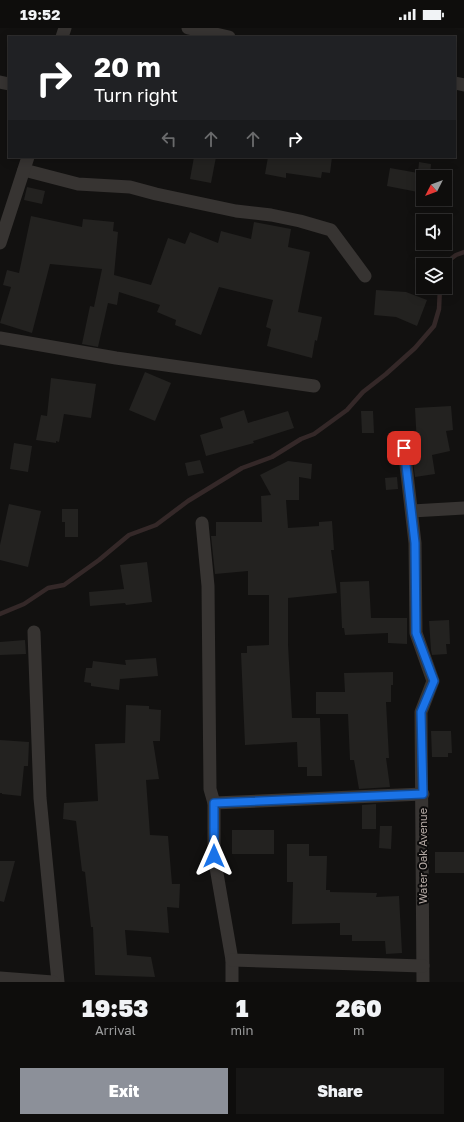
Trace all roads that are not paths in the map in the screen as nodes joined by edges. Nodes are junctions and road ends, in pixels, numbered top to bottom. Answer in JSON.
{"nodes":[{"id":1,"x":188,"y":28,"type":"edge"},
{"id":2,"x":224,"y":36,"type":"edge"},
{"id":3,"x":28,"y":158,"type":"edge"},
{"id":4,"x":24,"y":170,"type":"junction"},
{"id":5,"x":0,"y":243,"type":"edge"},
{"id":6,"x":365,"y":276,"type":"dead end"},
{"id":7,"x":0,"y":338,"type":"edge"},
{"id":8,"x":314,"y":386,"type":"dead end"},
{"id":9,"x":404,"y":448,"type":"dead end"},
{"id":10,"x":464,"y":508,"type":"edge"},
{"id":11,"x":412,"y":511,"type":"junction"},
{"id":12,"x":202,"y":523,"type":"dead end"},
{"id":13,"x":34,"y":632,"type":"dead end"},
{"id":14,"x":423,"y":794,"type":"junction"},
{"id":15,"x":214,"y":803,"type":"junction"},
{"id":16,"x":232,"y":960,"type":"junction"},
{"id":17,"x":423,"y":966,"type":"junction"},
{"id":18,"x":0,"y":978,"type":"edge"},
{"id":19,"x":53,"y":982,"type":"edge"},
{"id":20,"x":58,"y":982,"type":"edge"},
{"id":21,"x":232,"y":982,"type":"edge"},
{"id":22,"x":423,"y":982,"type":"edge"}],
"edges":[{"from":1,"to":2,"type":"street"},
{"from":3,"to":4,"type":"street"},
{"from":4,"to":5,"type":"street"},
{"from":4,"to":6,"type":"street"},
{"from":7,"to":8,"type":"street"},
{"from":9,"to":11,"type":"street","name":"Water Oak Avenue"},
{"from":10,"to":11,"type":"street"},
{"from":11,"to":14,"type":"street","name":"Water Oak Avenue"},
{"from":12,"to":15,"type":"street"},
{"from":13,"to":20,"type":"street"},
{"from":14,"to":15,"type":"street"},
{"from":14,"to":17,"type":"street","name":"Water Oak Avenue"},
{"from":15,"to":16,"type":"street"},
{"from":16,"to":17,"type":"street"},
{"from":16,"to":21,"type":"street"},
{"from":17,"to":22,"type":"street","name":"Water Oak Avenue"},
{"from":18,"to":19,"type":"street"}]}
